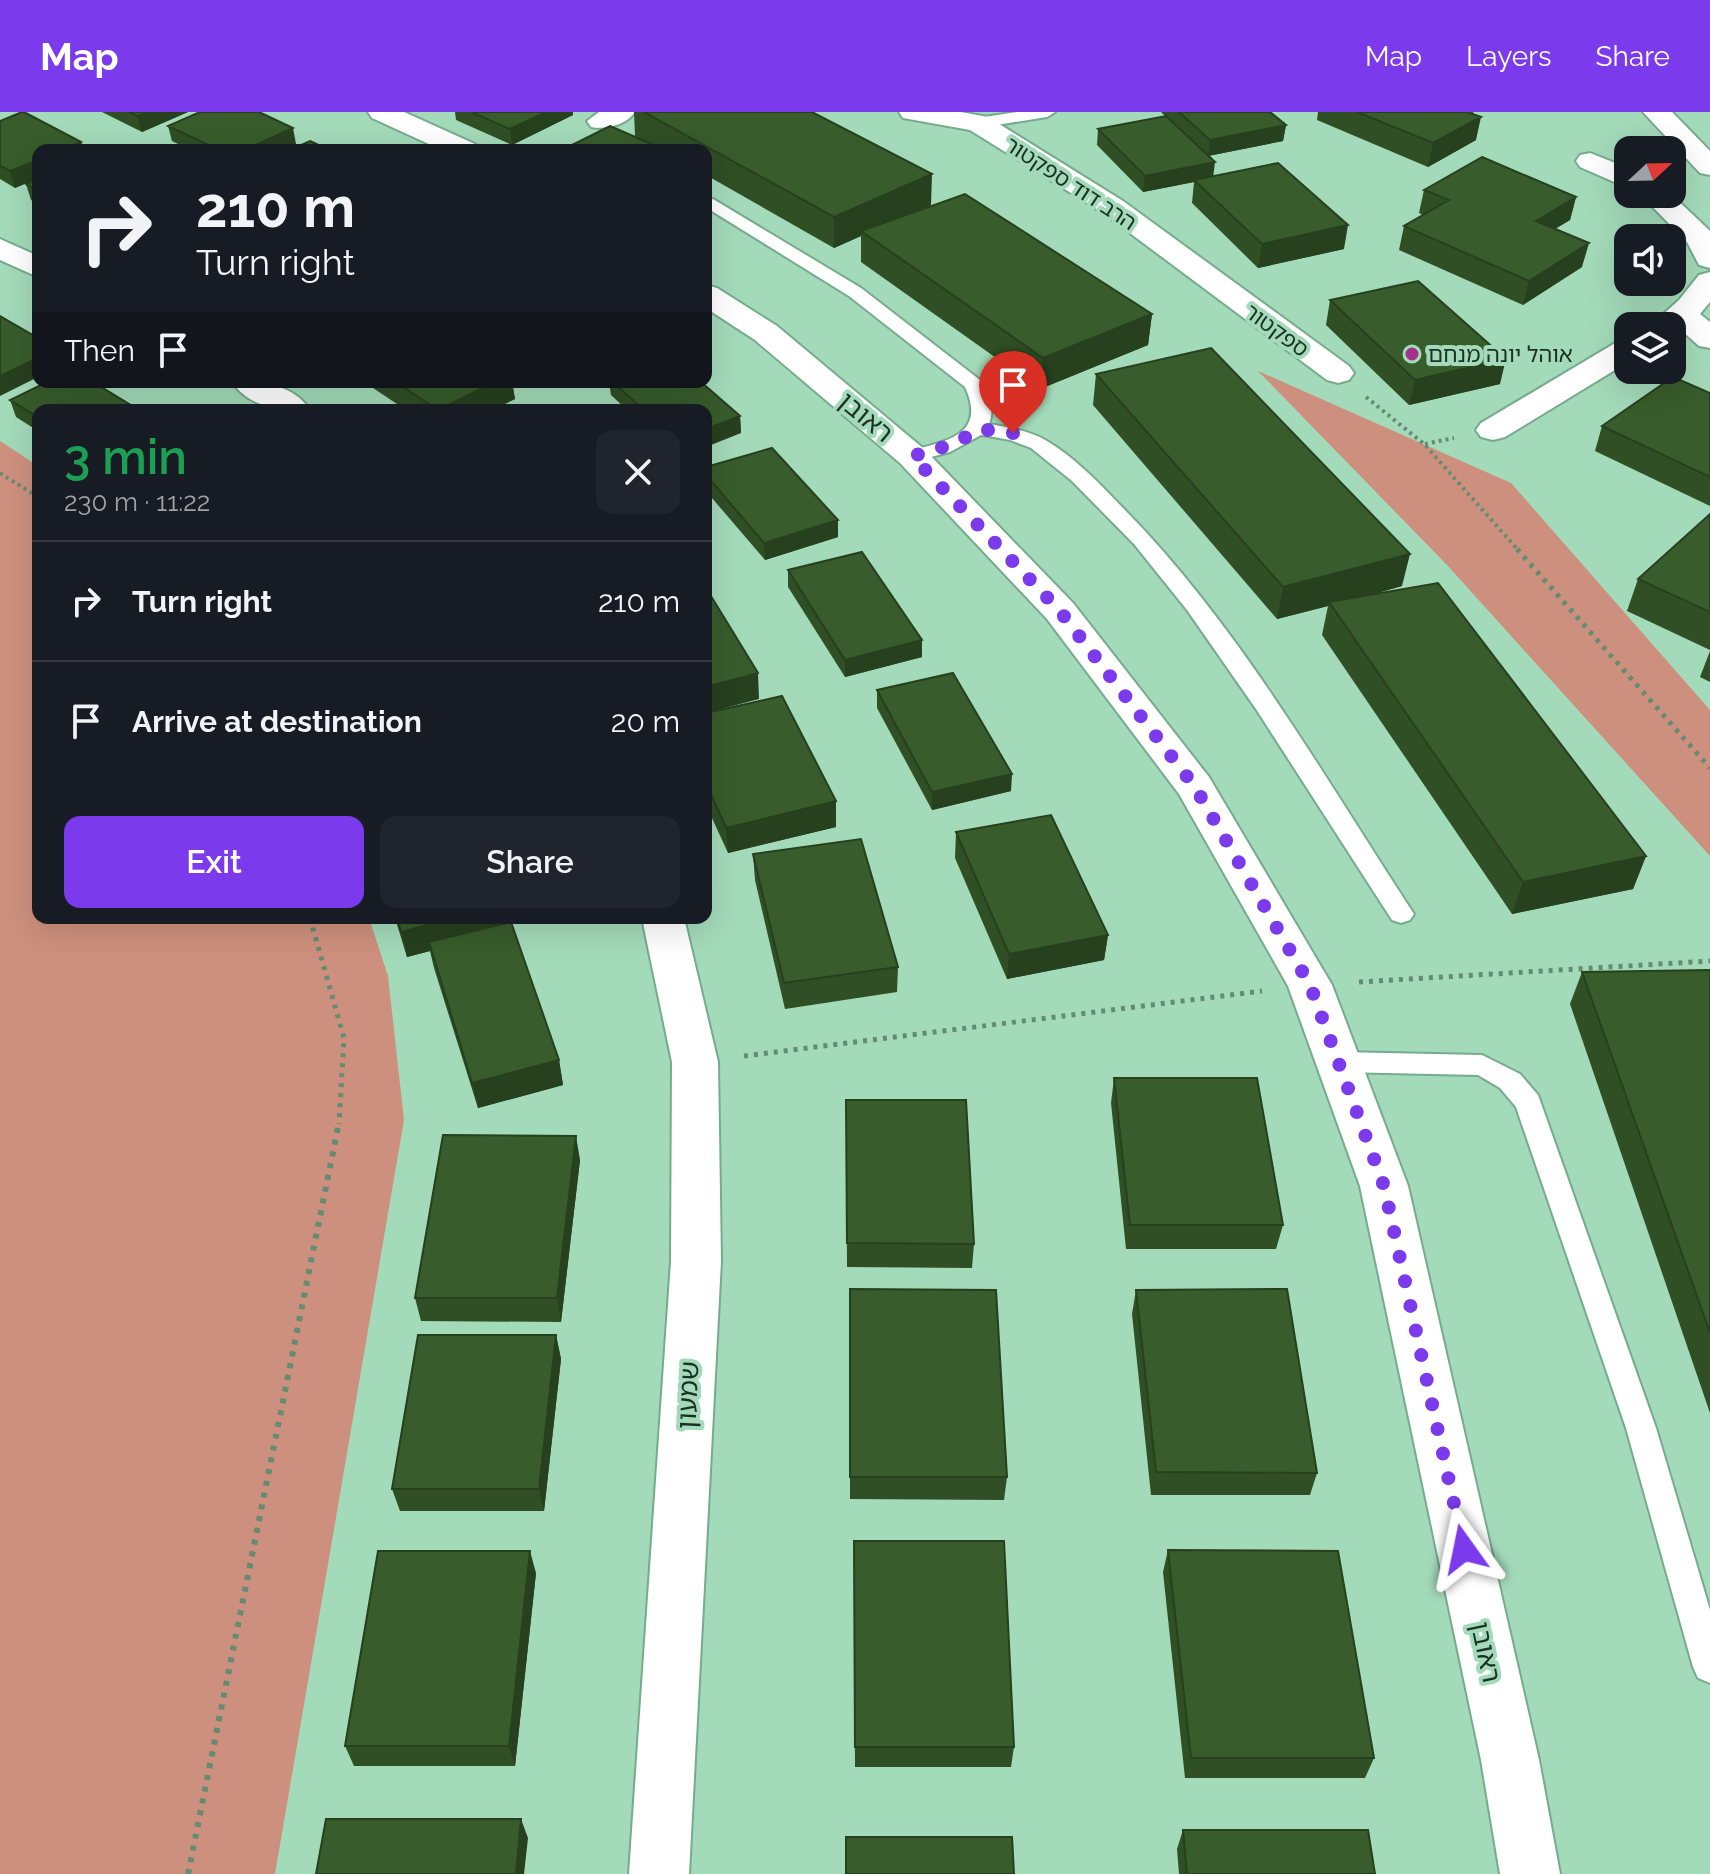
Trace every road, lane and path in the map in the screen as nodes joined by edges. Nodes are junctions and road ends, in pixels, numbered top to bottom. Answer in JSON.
{"nodes":[{"id":1,"x":382,"y":112,"type":"edge"},
{"id":2,"x":1047,"y":112,"type":"edge"},
{"id":3,"x":1657,"y":112,"type":"edge"},
{"id":4,"x":922,"y":113,"type":"edge"},
{"id":5,"x":978,"y":123,"type":"junction"},
{"id":6,"x":452,"y":144,"type":"edge"},
{"id":7,"x":1590,"y":161,"type":"dead end"},
{"id":8,"x":1710,"y":167,"type":"edge"},
{"id":9,"x":1614,"y":172,"type":"edge"},
{"id":10,"x":713,"y":204,"type":"dead end"},
{"id":11,"x":1669,"y":208,"type":"edge"},
{"id":12,"x":0,"y":248,"type":"edge"},
{"id":13,"x":1710,"y":259,"type":"edge"},
{"id":14,"x":32,"y":265,"type":"edge"},
{"id":15,"x":1710,"y":281,"type":"edge"},
{"id":16,"x":1216,"y":286,"type":"joint"},
{"id":17,"x":712,"y":298,"type":"edge"},
{"id":18,"x":1681,"y":312,"type":"edge"},
{"id":19,"x":1686,"y":326,"type":"edge"},
{"id":20,"x":1710,"y":339,"type":"edge"},
{"id":21,"x":1614,"y":357,"type":"edge"},
{"id":22,"x":1338,"y":373,"type":"joint"},
{"id":23,"x":258,"y":388,"type":"edge"},
{"id":24,"x":284,"y":404,"type":"edge"},
{"id":25,"x":980,"y":429,"type":"junction"},
{"id":26,"x":1493,"y":430,"type":"dead end"},
{"id":27,"x":912,"y":456,"type":"junction"},
{"id":28,"x":0,"y":473,"type":"edge"},
{"id":29,"x":32,"y":493,"type":"edge"},
{"id":30,"x":1710,"y":768,"type":"edge"},
{"id":31,"x":1401,"y":914,"type":"dead end"},
{"id":32,"x":312,"y":924,"type":"edge"},
{"id":33,"x":664,"y":924,"type":"edge"},
{"id":34,"x":1710,"y":961,"type":"edge"},
{"id":35,"x":1310,"y":985,"type":"junction"},
{"id":36,"x":695,"y":1062,"type":"junction"},
{"id":37,"x":1339,"y":1062,"type":"junction"},
{"id":38,"x":1710,"y":1667,"type":"edge"},
{"id":39,"x":188,"y":1874,"type":"edge"},
{"id":40,"x":659,"y":1874,"type":"edge"},
{"id":41,"x":1530,"y":1874,"type":"edge"}],
"edges":[{"from":1,"to":6,"type":"street"},
{"from":2,"to":5,"type":"lane"},
{"from":3,"to":8,"type":"street"},
{"from":4,"to":5,"type":"street","name":"הרב דוד ספקטור"},
{"from":5,"to":16,"type":"street","name":"הרב דוד ספקטור"},
{"from":7,"to":9,"type":"street"},
{"from":10,"to":25,"type":"lane"},
{"from":11,"to":13,"type":"street"},
{"from":12,"to":14,"type":"street"},
{"from":15,"to":18,"type":"street"},
{"from":16,"to":22,"type":"street","name":"ספקטור"},
{"from":17,"to":27,"type":"street","name":"ראובן"},
{"from":19,"to":20,"type":"street"},
{"from":21,"to":26,"type":"street"},
{"from":22,"to":30,"type":"path"},
{"from":23,"to":24,"type":"street"},
{"from":25,"to":27,"type":"lane"},
{"from":25,"to":31,"type":"lane"},
{"from":27,"to":35,"type":"street","name":"ראובן"},
{"from":28,"to":29,"type":"path"},
{"from":32,"to":39,"type":"path"},
{"from":33,"to":36,"type":"street","name":"שמעון"},
{"from":34,"to":35,"type":"path"},
{"from":35,"to":36,"type":"path"},
{"from":35,"to":37,"type":"street","name":"ראובן"},
{"from":36,"to":40,"type":"street","name":"שמעון"},
{"from":37,"to":38,"type":"lane"},
{"from":37,"to":41,"type":"street","name":"ראובן"}]}
